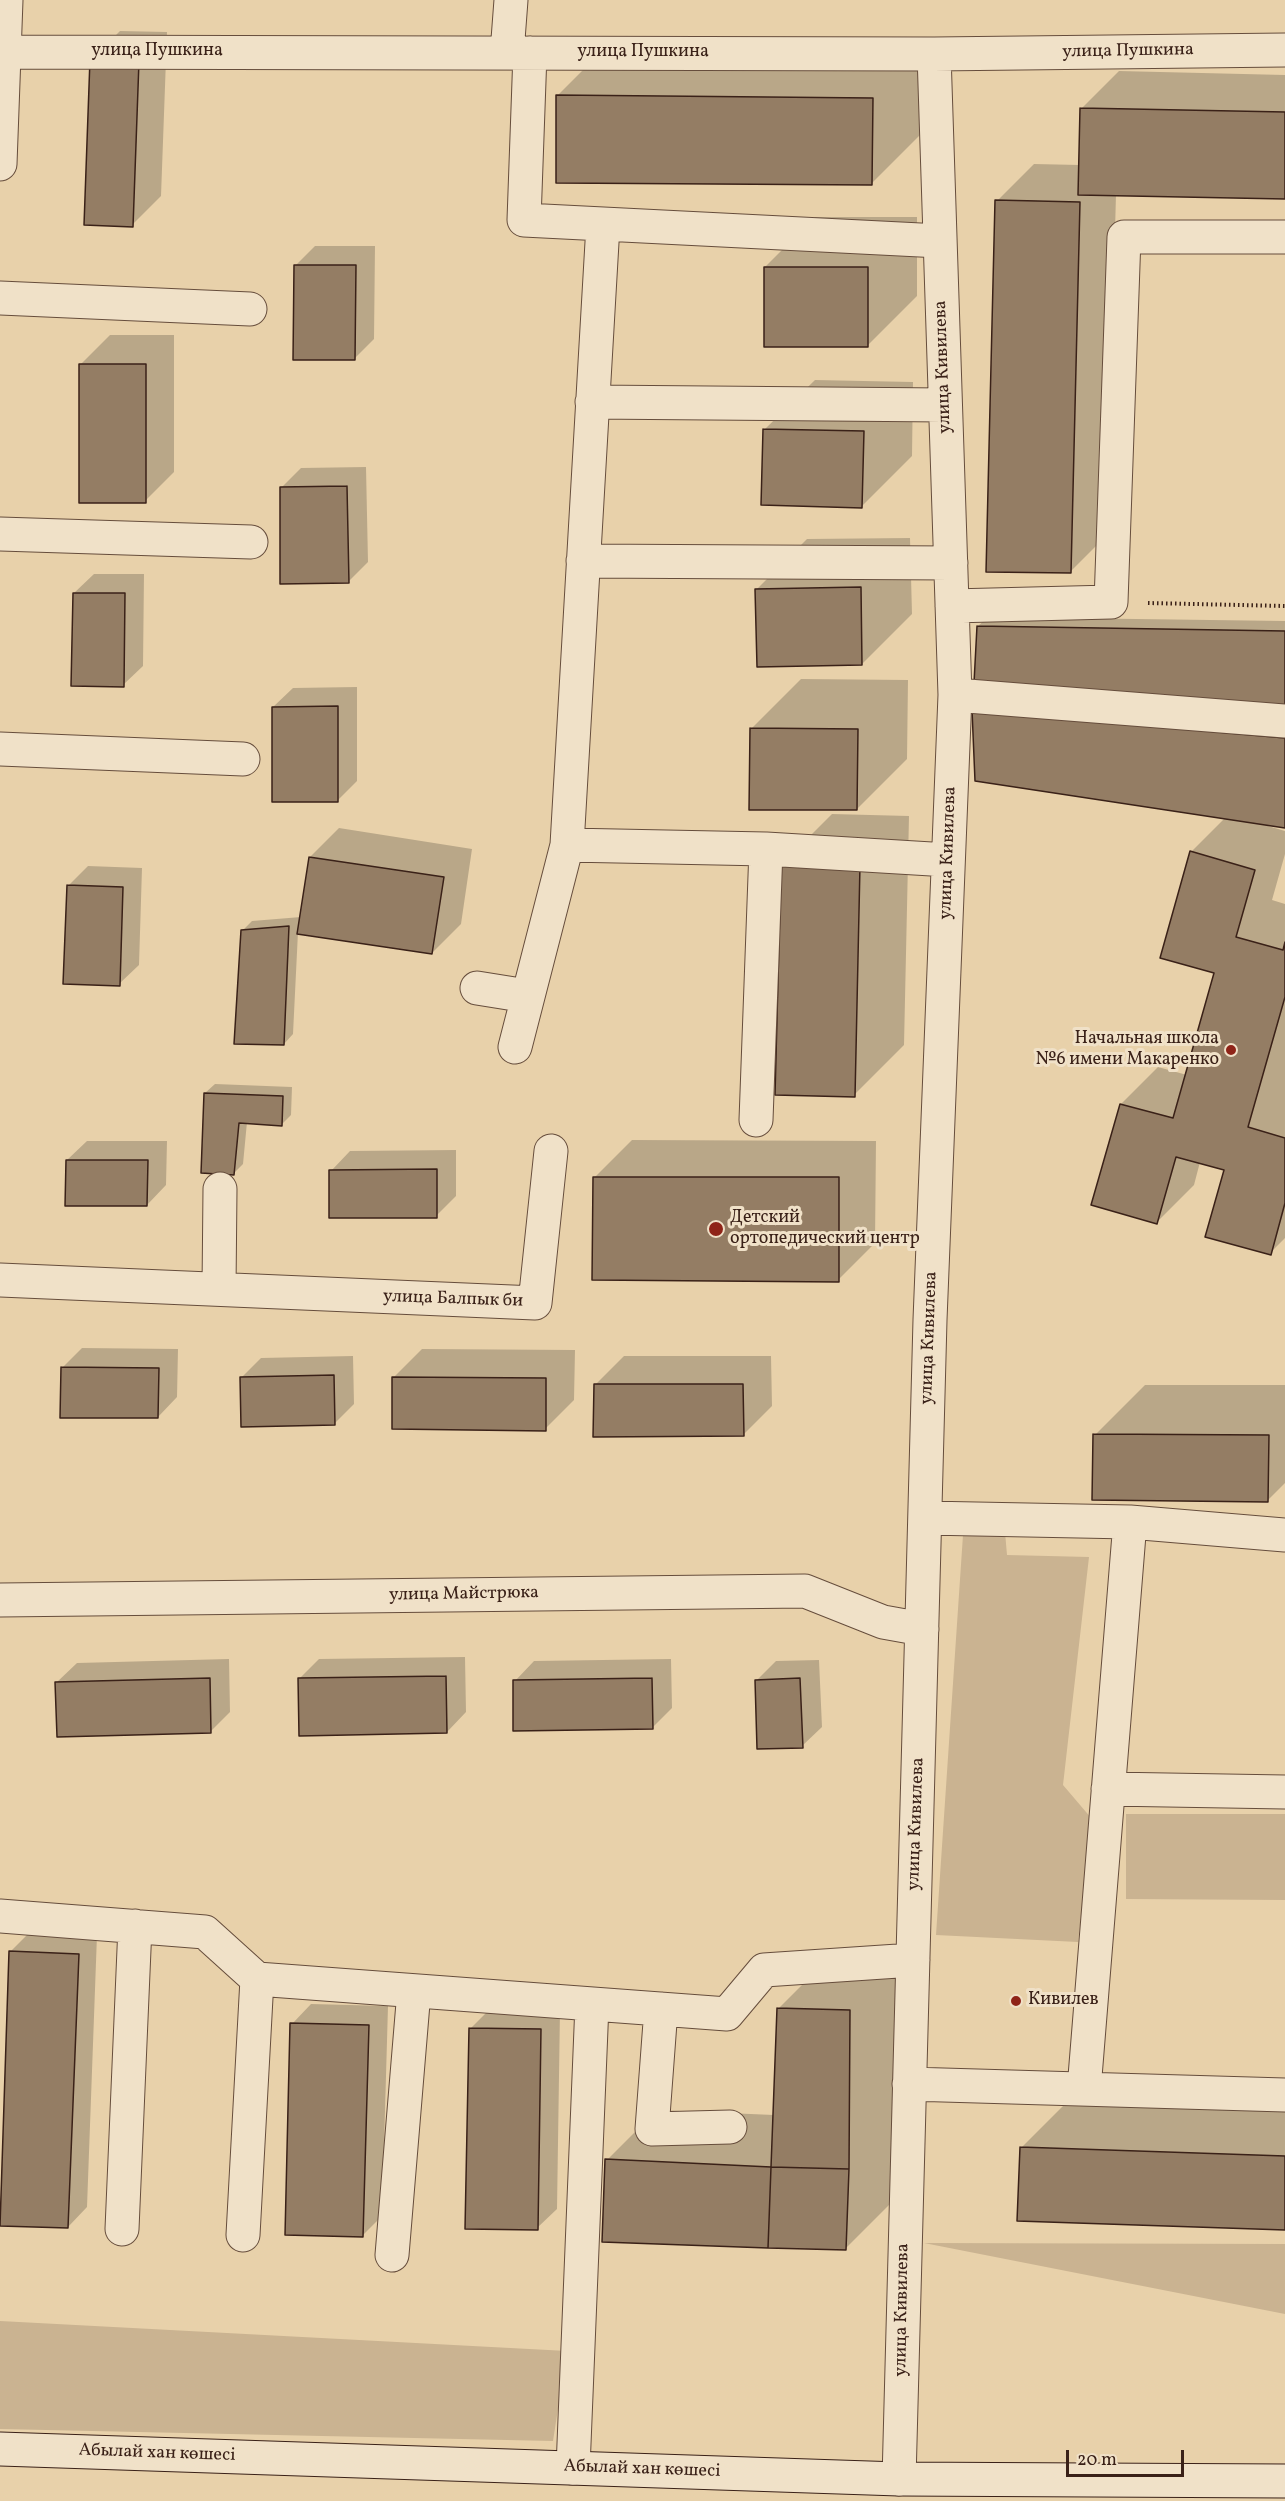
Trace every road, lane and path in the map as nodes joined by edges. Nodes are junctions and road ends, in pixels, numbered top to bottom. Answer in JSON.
{"nodes":[{"id":1,"x":6,"y":0,"type":"edge"},
{"id":2,"x":511,"y":0,"type":"edge"},
{"id":3,"x":1285,"y":50,"type":"edge"},
{"id":4,"x":2,"y":52,"type":"edge"},
{"id":5,"x":519,"y":53,"type":"junction"},
{"id":6,"x":934,"y":54,"type":"junction"},
{"id":7,"x":0,"y":164,"type":"edge"},
{"id":8,"x":603,"y":225,"type":"junction"},
{"id":9,"x":1285,"y":237,"type":"edge"},
{"id":10,"x":940,"y":241,"type":"junction"},
{"id":11,"x":0,"y":298,"type":"edge"},
{"id":12,"x":250,"y":309,"type":"dead end"},
{"id":13,"x":592,"y":402,"type":"junction"},
{"id":14,"x":945,"y":405,"type":"junction"},
{"id":15,"x":0,"y":534,"type":"edge"},
{"id":16,"x":251,"y":542,"type":"dead end"},
{"id":17,"x":583,"y":561,"type":"junction"},
{"id":18,"x":951,"y":563,"type":"junction"},
{"id":19,"x":1111,"y":602,"type":"junction"},
{"id":20,"x":952,"y":606,"type":"junction"},
{"id":21,"x":1285,"y":606,"type":"edge"},
{"id":22,"x":956,"y":694,"type":"junction"},
{"id":23,"x":1285,"y":721,"type":"edge"},
{"id":24,"x":0,"y":749,"type":"edge"},
{"id":25,"x":243,"y":759,"type":"dead end"},
{"id":26,"x":567,"y":845,"type":"junction"},
{"id":27,"x":766,"y":849,"type":"junction"},
{"id":28,"x":948,"y":860,"type":"junction"},
{"id":29,"x":477,"y":988,"type":"dead end"},
{"id":30,"x":527,"y":996,"type":"junction"},
{"id":31,"x":514,"y":1047,"type":"dead end"},
{"id":32,"x":756,"y":1120,"type":"dead end"},
{"id":33,"x":551,"y":1151,"type":"dead end"},
{"id":34,"x":220,"y":1189,"type":"dead end"},
{"id":35,"x":0,"y":1280,"type":"edge"},
{"id":36,"x":219,"y":1289,"type":"junction"},
{"id":37,"x":924,"y":1518,"type":"junction"},
{"id":38,"x":1130,"y":1522,"type":"junction"},
{"id":39,"x":1285,"y":1535,"type":"edge"},
{"id":40,"x":0,"y":1600,"type":"edge"},
{"id":41,"x":922,"y":1629,"type":"junction"},
{"id":42,"x":1108,"y":1789,"type":"junction"},
{"id":43,"x":1285,"y":1792,"type":"edge"},
{"id":44,"x":0,"y":1916,"type":"edge"},
{"id":45,"x":135,"y":1926,"type":"junction"},
{"id":46,"x":913,"y":1960,"type":"junction"},
{"id":47,"x":257,"y":1979,"type":"junction"},
{"id":48,"x":414,"y":1990,"type":"junction"},
{"id":49,"x":592,"y":2004,"type":"junction"},
{"id":50,"x":661,"y":2009,"type":"junction"},
{"id":51,"x":909,"y":2084,"type":"junction"},
{"id":52,"x":1084,"y":2089,"type":"junction"},
{"id":53,"x":1285,"y":2095,"type":"edge"},
{"id":54,"x":730,"y":2127,"type":"dead end"},
{"id":55,"x":122,"y":2229,"type":"dead end"},
{"id":56,"x":243,"y":2235,"type":"dead end"},
{"id":57,"x":392,"y":2255,"type":"dead end"},
{"id":58,"x":0,"y":2449,"type":"edge"},
{"id":59,"x":573,"y":2468,"type":"junction"},
{"id":60,"x":899,"y":2479,"type":"junction"},
{"id":61,"x":1285,"y":2481,"type":"edge"}],
"edges":[{"from":1,"to":4,"type":"street"},
{"from":2,"to":5,"type":"street"},
{"from":3,"to":6,"type":"street","name":"улица Пушкина"},
{"from":4,"to":5,"type":"street","name":"улица Пушкина"},
{"from":4,"to":7,"type":"street"},
{"from":5,"to":6,"type":"street","name":"улица Пушкина"},
{"from":5,"to":8,"type":"street"},
{"from":6,"to":10,"type":"street","name":"улица Кивилева"},
{"from":8,"to":10,"type":"street"},
{"from":8,"to":13,"type":"street"},
{"from":9,"to":19,"type":"street"},
{"from":10,"to":14,"type":"street","name":"улица Кивилева"},
{"from":11,"to":12,"type":"street"},
{"from":13,"to":14,"type":"street"},
{"from":13,"to":17,"type":"street"},
{"from":14,"to":18,"type":"street","name":"улица Кивилева"},
{"from":15,"to":16,"type":"street"},
{"from":17,"to":18,"type":"street"},
{"from":17,"to":26,"type":"street"},
{"from":18,"to":20,"type":"street","name":"улица Кивилева"},
{"from":19,"to":20,"type":"street"},
{"from":19,"to":21,"type":"path"},
{"from":20,"to":22,"type":"street","name":"улица Кивилева"},
{"from":22,"to":23,"type":"street"},
{"from":22,"to":28,"type":"street","name":"улица Кивилева"},
{"from":24,"to":25,"type":"street"},
{"from":26,"to":27,"type":"street"},
{"from":26,"to":30,"type":"street"},
{"from":27,"to":28,"type":"street"},
{"from":27,"to":32,"type":"street"},
{"from":28,"to":37,"type":"street","name":"улица Кивилева"},
{"from":29,"to":30,"type":"street"},
{"from":30,"to":31,"type":"street"},
{"from":33,"to":36,"type":"street","name":"улица Балпык би"},
{"from":34,"to":36,"type":"street"},
{"from":35,"to":36,"type":"street","name":"улица Балпык би"},
{"from":37,"to":38,"type":"street"},
{"from":37,"to":41,"type":"street","name":"улица Кивилева"},
{"from":38,"to":39,"type":"street"},
{"from":38,"to":42,"type":"street"},
{"from":40,"to":41,"type":"street","name":"улица Майстрюка"},
{"from":41,"to":46,"type":"street","name":"улица Кивилева"},
{"from":42,"to":43,"type":"street"},
{"from":42,"to":52,"type":"street"},
{"from":44,"to":45,"type":"street"},
{"from":45,"to":47,"type":"street"},
{"from":45,"to":55,"type":"street"},
{"from":46,"to":50,"type":"street"},
{"from":46,"to":51,"type":"street","name":"улица Кивилева"},
{"from":47,"to":48,"type":"street"},
{"from":47,"to":56,"type":"street"},
{"from":48,"to":49,"type":"street"},
{"from":48,"to":57,"type":"street"},
{"from":49,"to":50,"type":"street"},
{"from":49,"to":59,"type":"street"},
{"from":50,"to":54,"type":"street"},
{"from":51,"to":52,"type":"street"},
{"from":51,"to":60,"type":"street","name":"улица Кивилева"},
{"from":52,"to":53,"type":"street"},
{"from":58,"to":59,"type":"street","name":"Абылай хан көшесі"},
{"from":59,"to":60,"type":"street","name":"Абылай хан көшесі"},
{"from":60,"to":61,"type":"street","name":"Абылай хан көшесі"}]}
